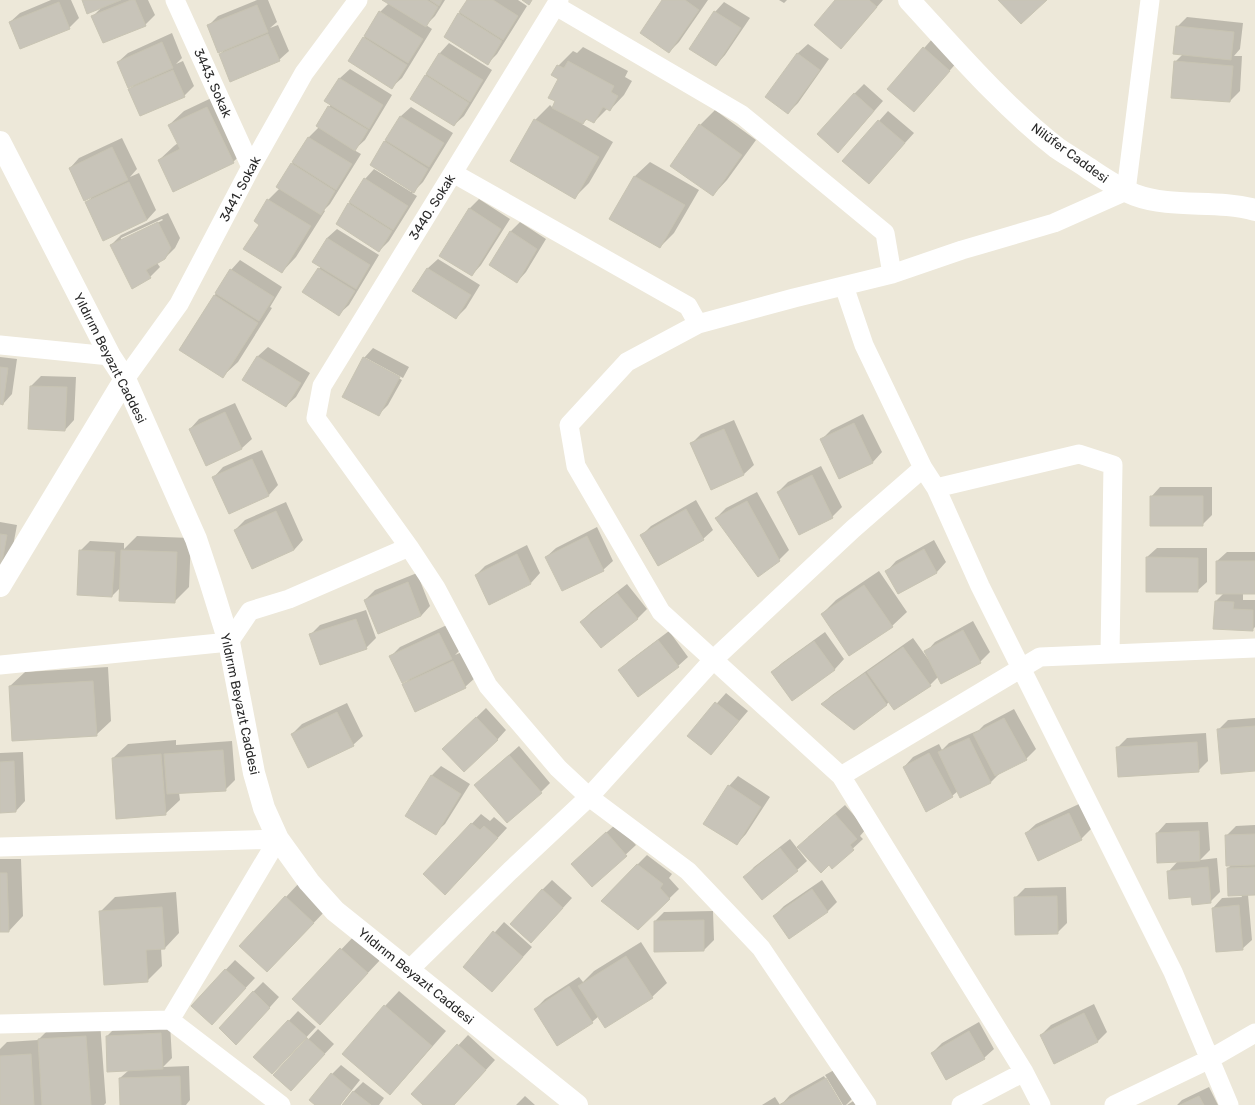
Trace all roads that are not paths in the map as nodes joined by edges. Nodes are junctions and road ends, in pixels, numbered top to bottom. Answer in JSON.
{"nodes":[{"id":1,"x":175,"y":0,"type":"edge"},
{"id":2,"x":358,"y":0,"type":"edge"},
{"id":3,"x":909,"y":0,"type":"edge"},
{"id":4,"x":1150,"y":0,"type":"edge"},
{"id":5,"x":557,"y":3,"type":"edge"},
{"id":6,"x":0,"y":142,"type":"edge"},
{"id":7,"x":251,"y":167,"type":"junction"},
{"id":8,"x":453,"y":173,"type":"junction"},
{"id":9,"x":1126,"y":191,"type":"junction"},
{"id":10,"x":1255,"y":210,"type":"edge"},
{"id":11,"x":892,"y":274,"type":"junction"},
{"id":12,"x":844,"y":286,"type":"junction"},
{"id":13,"x":698,"y":324,"type":"junction"},
{"id":14,"x":0,"y":345,"type":"edge"},
{"id":15,"x":110,"y":356,"type":"junction"},
{"id":16,"x":125,"y":380,"type":"junction"},
{"id":17,"x":923,"y":468,"type":"junction"},
{"id":18,"x":936,"y":488,"type":"junction"},
{"id":19,"x":409,"y":547,"type":"junction"},
{"id":20,"x":0,"y":586,"type":"edge"},
{"id":21,"x":230,"y":642,"type":"junction"},
{"id":22,"x":1255,"y":648,"type":"edge"},
{"id":23,"x":1110,"y":654,"type":"junction"},
{"id":24,"x":714,"y":659,"type":"junction"},
{"id":25,"x":0,"y":665,"type":"edge"},
{"id":26,"x":1022,"y":668,"type":"junction"},
{"id":27,"x":841,"y":776,"type":"junction"},
{"id":28,"x":589,"y":797,"type":"junction"},
{"id":29,"x":278,"y":839,"type":"junction"},
{"id":30,"x":0,"y":847,"type":"edge"},
{"id":31,"x":409,"y":970,"type":"junction"},
{"id":32,"x":170,"y":1020,"type":"junction"},
{"id":33,"x":0,"y":1024,"type":"edge"},
{"id":34,"x":1255,"y":1033,"type":"edge"},
{"id":35,"x":1210,"y":1059,"type":"junction"},
{"id":36,"x":1024,"y":1072,"type":"junction"},
{"id":37,"x":281,"y":1105,"type":"edge"},
{"id":38,"x":577,"y":1105,"type":"edge"},
{"id":39,"x":867,"y":1105,"type":"edge"},
{"id":40,"x":961,"y":1105,"type":"edge"},
{"id":41,"x":1041,"y":1105,"type":"edge"},
{"id":42,"x":1114,"y":1105,"type":"edge"},
{"id":43,"x":1229,"y":1105,"type":"edge"}],
"edges":[{"from":1,"to":7,"type":"street","name":"3443. Sokak"},
{"from":2,"to":7,"type":"street","name":"3441. Sokak"},
{"from":3,"to":9,"type":"main road","name":"Nilüfer Caddesi"},
{"from":4,"to":9,"type":"street"},
{"from":5,"to":8,"type":"street","name":"3440. Sokak"},
{"from":5,"to":11,"type":"street"},
{"from":6,"to":15,"type":"main road","name":"Yıldırım Beyazıt Caddesi"},
{"from":7,"to":16,"type":"street","name":"3441. Sokak"},
{"from":8,"to":13,"type":"street"},
{"from":8,"to":19,"type":"street","name":"3440. Sokak"},
{"from":9,"to":10,"type":"main road","name":"Nilüfer Caddesi"},
{"from":9,"to":11,"type":"street"},
{"from":11,"to":12,"type":"street"},
{"from":12,"to":13,"type":"street"},
{"from":12,"to":17,"type":"street"},
{"from":13,"to":24,"type":"street"},
{"from":14,"to":15,"type":"street"},
{"from":15,"to":16,"type":"main road","name":"Yıldırım Beyazıt Caddesi"},
{"from":16,"to":20,"type":"main road"},
{"from":16,"to":21,"type":"main road","name":"Yıldırım Beyazıt Caddesi"},
{"from":17,"to":18,"type":"street"},
{"from":17,"to":24,"type":"street"},
{"from":18,"to":23,"type":"street"},
{"from":18,"to":26,"type":"street"},
{"from":19,"to":21,"type":"street"},
{"from":19,"to":28,"type":"street"},
{"from":21,"to":25,"type":"street"},
{"from":21,"to":29,"type":"main road","name":"Yıldırım Beyazıt Caddesi"},
{"from":22,"to":23,"type":"street"},
{"from":23,"to":26,"type":"street"},
{"from":24,"to":27,"type":"street"},
{"from":24,"to":28,"type":"street"},
{"from":26,"to":27,"type":"street"},
{"from":26,"to":35,"type":"street"},
{"from":27,"to":36,"type":"street"},
{"from":28,"to":31,"type":"street"},
{"from":28,"to":39,"type":"street"},
{"from":29,"to":30,"type":"street"},
{"from":29,"to":31,"type":"main road","name":"Yıldırım Beyazıt Caddesi"},
{"from":29,"to":32,"type":"street"},
{"from":31,"to":38,"type":"main road","name":"Yıldırım Beyazıt Caddesi"},
{"from":32,"to":33,"type":"street"},
{"from":32,"to":37,"type":"street"},
{"from":34,"to":35,"type":"street"},
{"from":35,"to":42,"type":"street"},
{"from":35,"to":43,"type":"street"},
{"from":36,"to":40,"type":"street"},
{"from":36,"to":41,"type":"street"}]}
